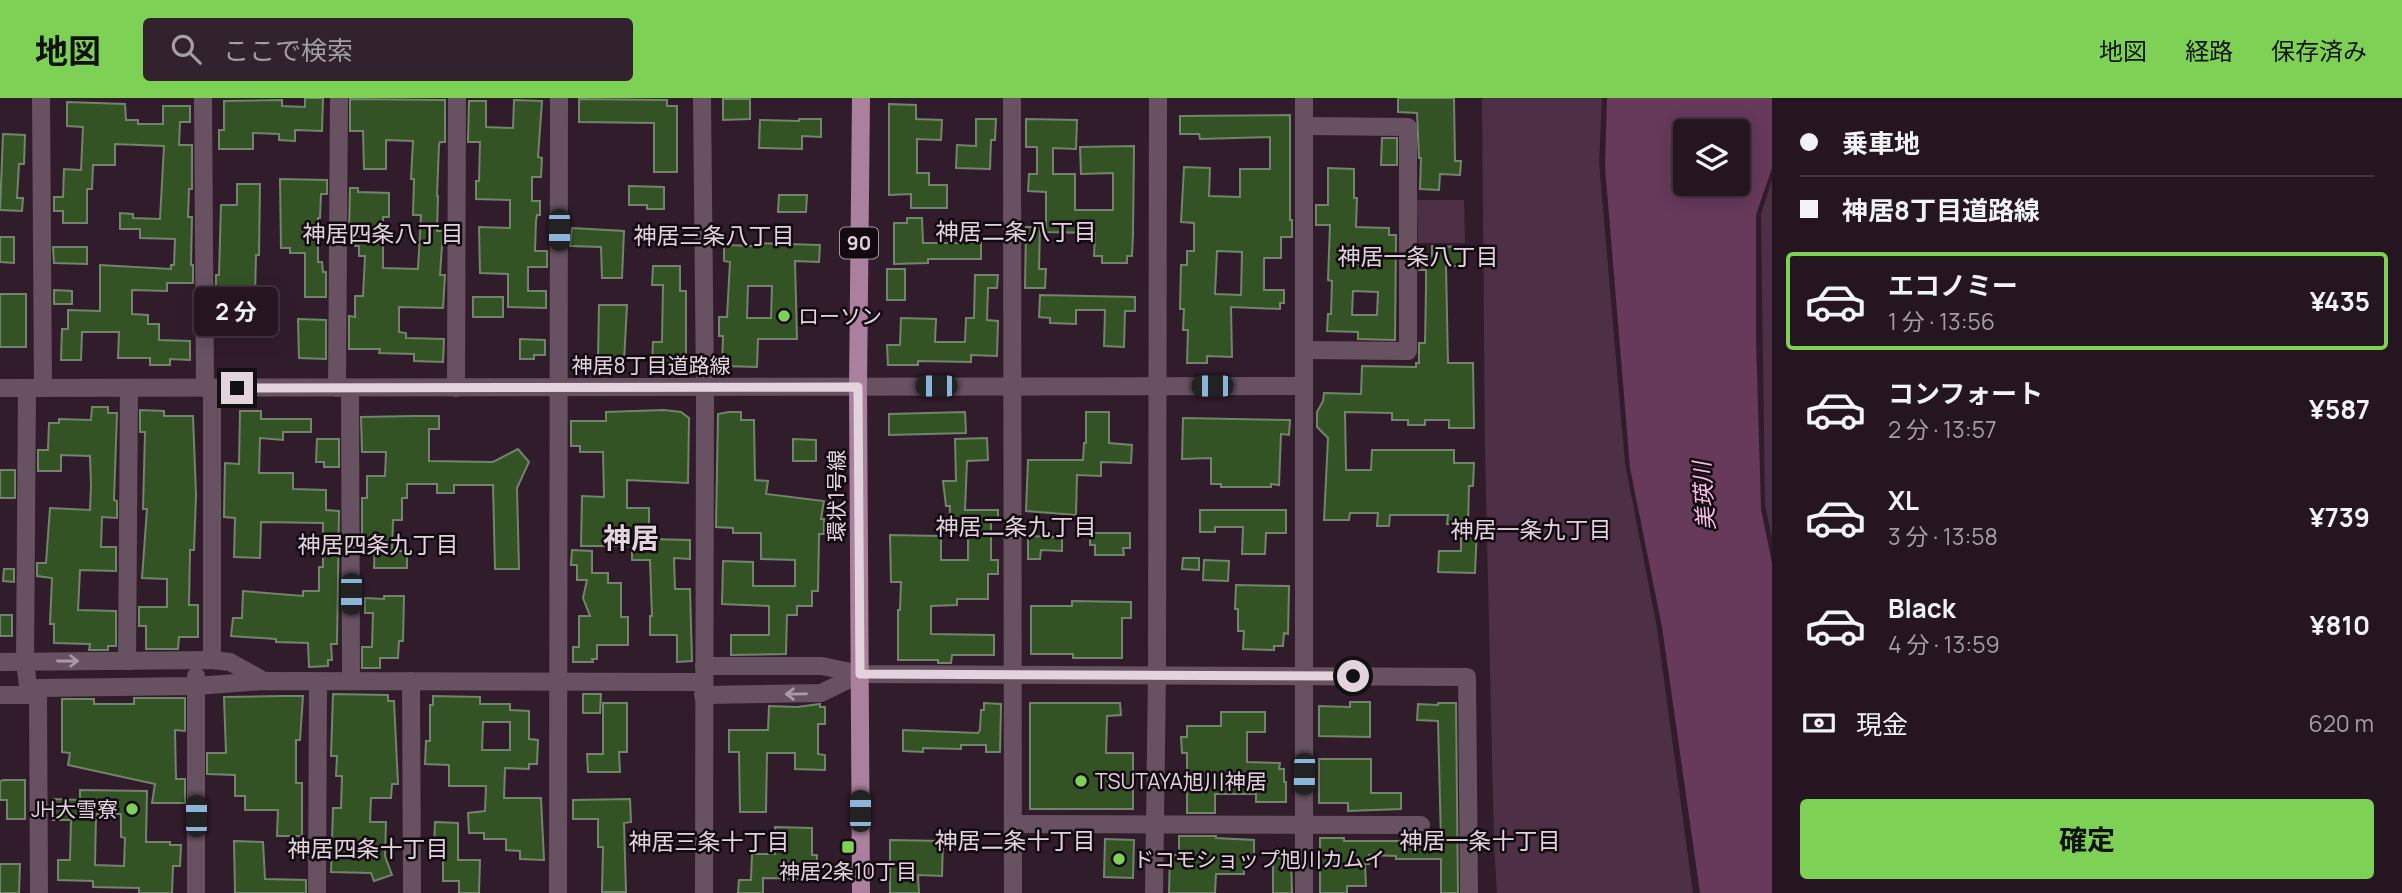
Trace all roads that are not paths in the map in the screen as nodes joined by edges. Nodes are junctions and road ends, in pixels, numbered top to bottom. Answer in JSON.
{"nodes":[{"id":1,"x":41,"y":98,"type":"edge"},
{"id":2,"x":203,"y":98,"type":"edge"},
{"id":3,"x":339,"y":98,"type":"edge"},
{"id":4,"x":457,"y":98,"type":"edge"},
{"id":5,"x":559,"y":98,"type":"edge"},
{"id":6,"x":702,"y":98,"type":"edge"},
{"id":7,"x":861,"y":98,"type":"edge"},
{"id":8,"x":1013,"y":98,"type":"edge"},
{"id":9,"x":1158,"y":98,"type":"edge"},
{"id":10,"x":1304,"y":98,"type":"edge"},
{"id":11,"x":1304,"y":126,"type":"junction"},
{"id":12,"x":1304,"y":350,"type":"junction"},
{"id":13,"x":1303,"y":386,"type":"junction"},
{"id":14,"x":558,"y":387,"type":"junction"},
{"id":15,"x":705,"y":387,"type":"junction"},
{"id":16,"x":858,"y":387,"type":"junction"},
{"id":17,"x":1013,"y":387,"type":"junction"},
{"id":18,"x":1158,"y":387,"type":"junction"},
{"id":19,"x":0,"y":388,"type":"edge"},
{"id":20,"x":35,"y":388,"type":"junction"},
{"id":21,"x":130,"y":388,"type":"junction"},
{"id":22,"x":209,"y":388,"type":"junction"},
{"id":23,"x":343,"y":388,"type":"junction"},
{"id":24,"x":456,"y":388,"type":"junction"},
{"id":25,"x":204,"y":660,"type":"junction"},
{"id":26,"x":127,"y":661,"type":"junction"},
{"id":27,"x":0,"y":662,"type":"edge"},
{"id":28,"x":25,"y":662,"type":"junction"},
{"id":29,"x":860,"y":674,"type":"junction"},
{"id":30,"x":1013,"y":675,"type":"junction"},
{"id":31,"x":1157,"y":675,"type":"junction"},
{"id":32,"x":1306,"y":676,"type":"junction"},
{"id":33,"x":264,"y":681,"type":"junction"},
{"id":34,"x":318,"y":681,"type":"junction"},
{"id":35,"x":351,"y":681,"type":"junction"},
{"id":36,"x":411,"y":681,"type":"junction"},
{"id":37,"x":556,"y":681,"type":"junction"},
{"id":38,"x":704,"y":681,"type":"junction"},
{"id":39,"x":196,"y":686,"type":"junction"},
{"id":40,"x":34,"y":691,"type":"junction"},
{"id":41,"x":0,"y":695,"type":"edge"},
{"id":42,"x":1014,"y":824,"type":"junction"},
{"id":43,"x":1155,"y":824,"type":"junction"},
{"id":44,"x":1304,"y":824,"type":"junction"},
{"id":45,"x":1420,"y":825,"type":"dead end"},
{"id":46,"x":38,"y":893,"type":"edge"},
{"id":47,"x":196,"y":893,"type":"edge"},
{"id":48,"x":317,"y":893,"type":"edge"},
{"id":49,"x":412,"y":893,"type":"edge"},
{"id":50,"x":558,"y":893,"type":"edge"},
{"id":51,"x":704,"y":893,"type":"edge"},
{"id":52,"x":861,"y":893,"type":"edge"},
{"id":53,"x":1013,"y":893,"type":"edge"},
{"id":54,"x":1154,"y":893,"type":"edge"},
{"id":55,"x":1304,"y":893,"type":"edge"},
{"id":56,"x":1469,"y":893,"type":"edge"}],
"edges":[{"from":1,"to":20,"type":"street"},
{"from":2,"to":22,"type":"street"},
{"from":3,"to":23,"type":"street"},
{"from":4,"to":24,"type":"street"},
{"from":5,"to":14,"type":"street"},
{"from":6,"to":15,"type":"street"},
{"from":7,"to":16,"type":"main road","name":"環状1号線","number":"90"},
{"from":8,"to":17,"type":"street"},
{"from":9,"to":18,"type":"street"},
{"from":10,"to":11,"type":"street"},
{"from":11,"to":12,"type":"street"},
{"from":11,"to":12,"type":"street"},
{"from":12,"to":13,"type":"street"},
{"from":13,"to":18,"type":"street","name":"神居8丁目道路線"},
{"from":13,"to":32,"type":"street"},
{"from":14,"to":15,"type":"street","name":"神居8丁目道路線"},
{"from":14,"to":24,"type":"street","name":"神居8丁目道路線"},
{"from":14,"to":37,"type":"street"},
{"from":15,"to":16,"type":"street","name":"神居8丁目道路線"},
{"from":15,"to":38,"type":"street"},
{"from":16,"to":17,"type":"street","name":"神居8丁目道路線"},
{"from":16,"to":29,"type":"main road","name":"環状1号線","number":"90"},
{"from":17,"to":18,"type":"street","name":"神居8丁目道路線"},
{"from":17,"to":30,"type":"street"},
{"from":18,"to":31,"type":"street"},
{"from":19,"to":20,"type":"street","name":"神居8丁目道路線"},
{"from":20,"to":21,"type":"street","name":"神居8丁目道路線"},
{"from":20,"to":28,"type":"street"},
{"from":21,"to":22,"type":"street","name":"神居8丁目道路線"},
{"from":21,"to":26,"type":"street"},
{"from":22,"to":23,"type":"street","name":"神居8丁目道路線"},
{"from":22,"to":25,"type":"street"},
{"from":23,"to":24,"type":"street","name":"神居8丁目道路線"},
{"from":23,"to":35,"type":"street"},
{"from":25,"to":26,"type":"street"},
{"from":25,"to":33,"type":"street"},
{"from":25,"to":39,"type":"street"},
{"from":28,"to":26,"type":"street","one_way":true},
{"from":27,"to":28,"type":"street"},
{"from":28,"to":40,"type":"street"},
{"from":29,"to":30,"type":"street"},
{"from":29,"to":38,"type":"street"},
{"from":29,"to":38,"type":"street","one_way":true},
{"from":29,"to":52,"type":"main road","name":"環状1号線","number":"90"},
{"from":30,"to":31,"type":"street"},
{"from":30,"to":42,"type":"street"},
{"from":31,"to":32,"type":"street"},
{"from":31,"to":43,"type":"street"},
{"from":32,"to":44,"type":"street"},
{"from":32,"to":56,"type":"street"},
{"from":33,"to":34,"type":"street"},
{"from":33,"to":39,"type":"street"},
{"from":34,"to":35,"type":"street"},
{"from":34,"to":48,"type":"street"},
{"from":35,"to":36,"type":"street"},
{"from":36,"to":37,"type":"street"},
{"from":36,"to":49,"type":"street"},
{"from":37,"to":38,"type":"street"},
{"from":37,"to":50,"type":"street"},
{"from":38,"to":51,"type":"street"},
{"from":39,"to":40,"type":"street"},
{"from":39,"to":47,"type":"street"},
{"from":40,"to":41,"type":"street"},
{"from":40,"to":46,"type":"street"},
{"from":42,"to":43,"type":"street"},
{"from":42,"to":53,"type":"street"},
{"from":43,"to":44,"type":"street"},
{"from":43,"to":54,"type":"street"},
{"from":44,"to":45,"type":"street"},
{"from":44,"to":55,"type":"street"}]}
